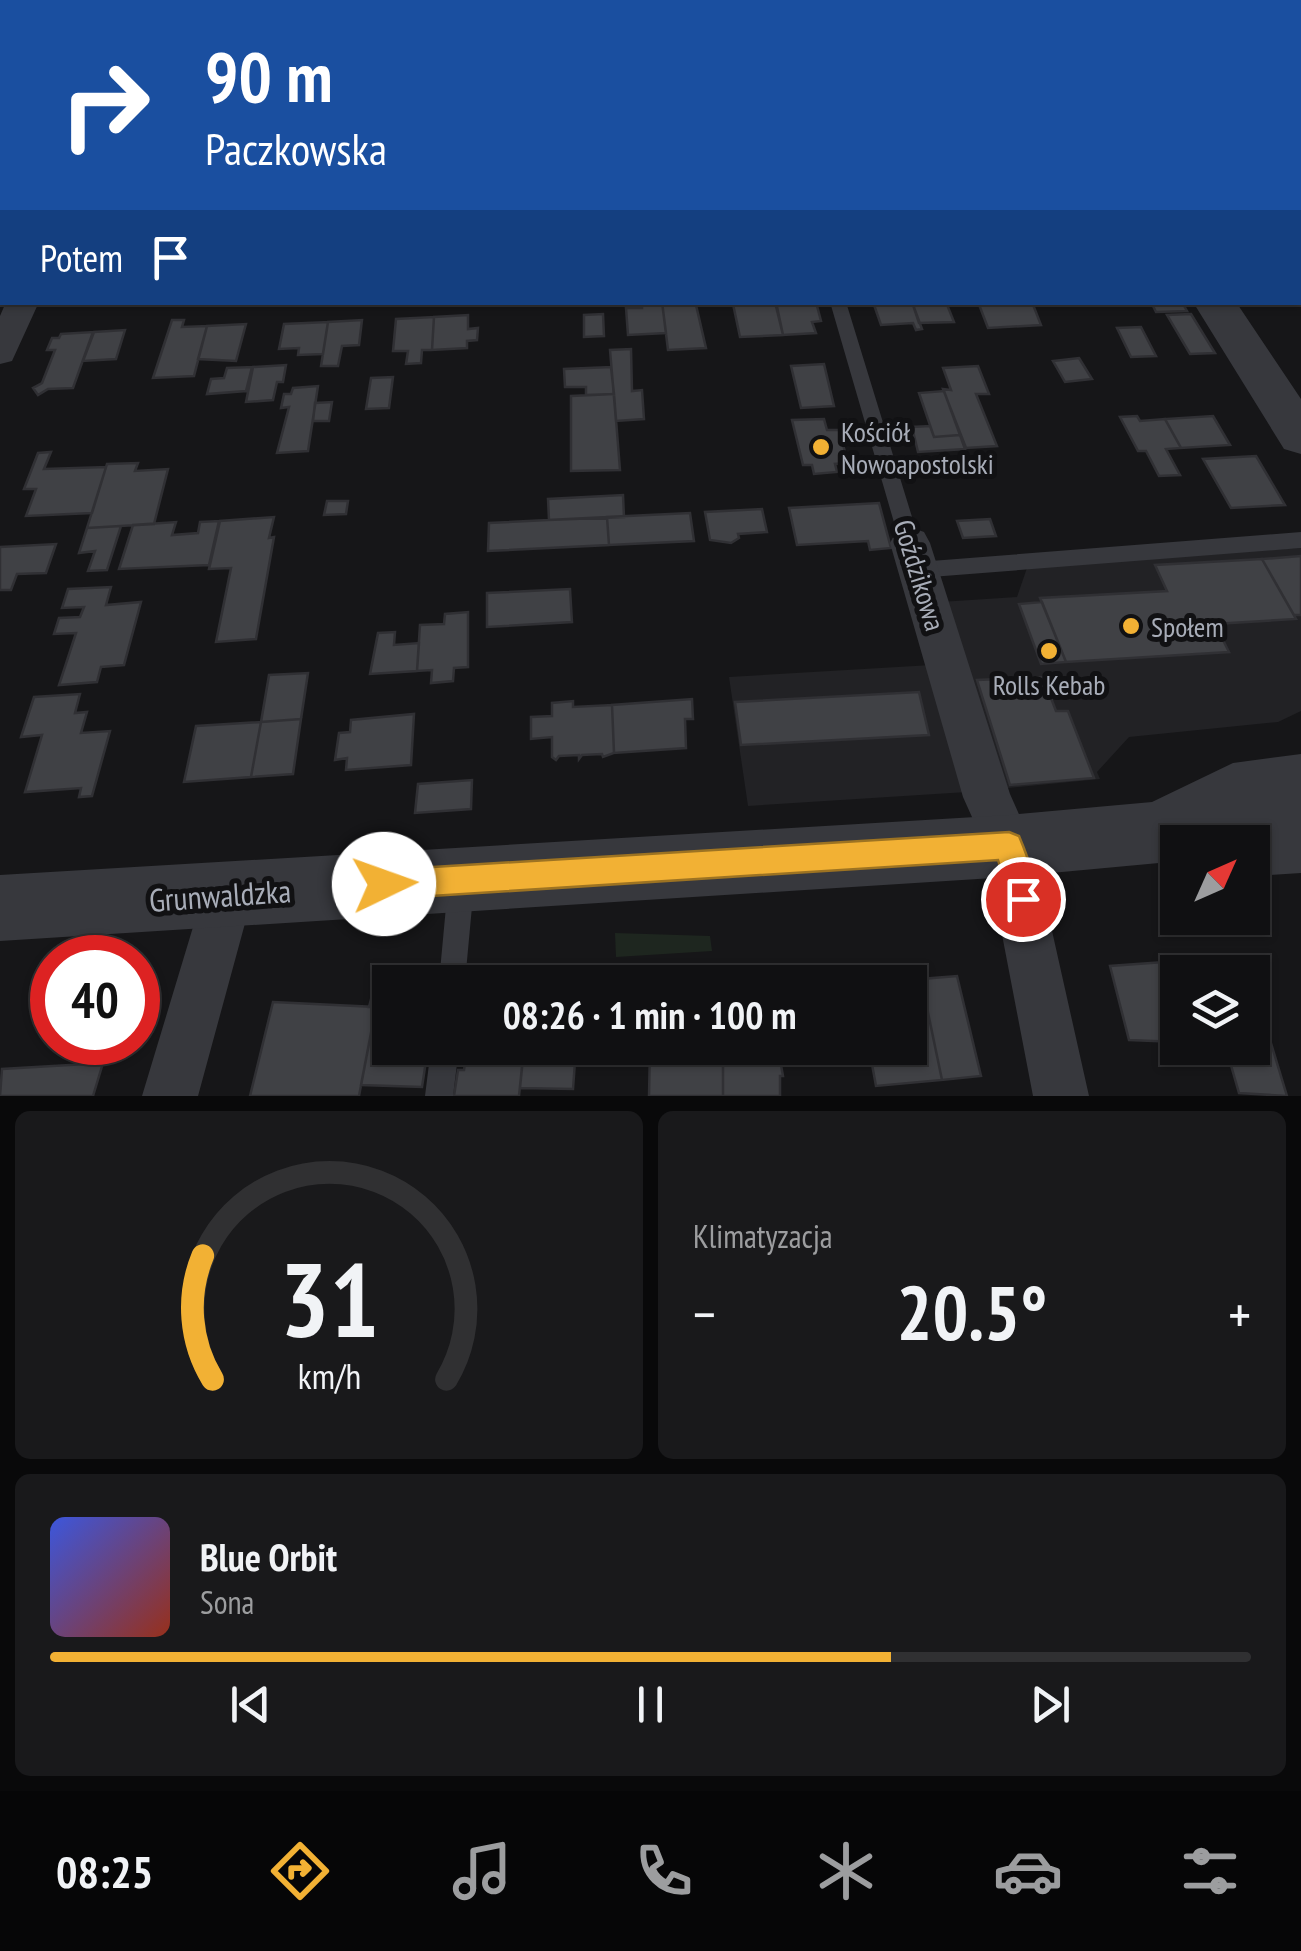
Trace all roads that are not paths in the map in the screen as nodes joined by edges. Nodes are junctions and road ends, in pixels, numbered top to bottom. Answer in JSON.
{"nodes":[{"id":1,"x":22,"y":305,"type":"edge"},
{"id":2,"x":839,"y":305,"type":"edge"},
{"id":3,"x":1216,"y":305,"type":"edge"},
{"id":4,"x":0,"y":354,"type":"edge"},
{"id":5,"x":1301,"y":437,"type":"edge"},
{"id":6,"x":1301,"y":540,"type":"edge"},
{"id":7,"x":914,"y":557,"type":"junction"},
{"id":8,"x":1301,"y":783,"type":"edge"},
{"id":9,"x":1159,"y":832,"type":"joint"},
{"id":10,"x":1301,"y":842,"type":"edge"},
{"id":11,"x":1270,"y":844,"type":"edge"},
{"id":12,"x":1009,"y":846,"type":"junction"},
{"id":13,"x":462,"y":880,"type":"junction"},
{"id":14,"x":228,"y":894,"type":"junction"},
{"id":15,"x":0,"y":908,"type":"edge"},
{"id":16,"x":454,"y":965,"type":"edge"},
{"id":17,"x":443,"y":1065,"type":"edge"},
{"id":18,"x":170,"y":1096,"type":"edge"},
{"id":19,"x":439,"y":1096,"type":"edge"},
{"id":20,"x":1061,"y":1096,"type":"edge"}],
"edges":[{"from":1,"to":4,"type":"street"},
{"from":2,"to":7,"type":"lane","name":"Goździkowa"},
{"from":3,"to":5,"type":"street"},
{"from":6,"to":7,"type":"lane"},
{"from":7,"to":12,"type":"street","name":"Goździkowa"},
{"from":8,"to":9,"type":"street","name":"Grunwaldzka"},
{"from":9,"to":12,"type":"street","name":"Grunwaldzka"},
{"from":10,"to":11,"type":"street"},
{"from":12,"to":13,"type":"street","name":"Grunwaldzka"},
{"from":12,"to":20,"type":"street","name":"Goździkowa"},
{"from":13,"to":14,"type":"street","name":"Grunwaldzka"},
{"from":13,"to":16,"type":"lane"},
{"from":14,"to":15,"type":"street","name":"Grunwaldzka"},
{"from":14,"to":18,"type":"street"},
{"from":17,"to":19,"type":"lane"}]}
